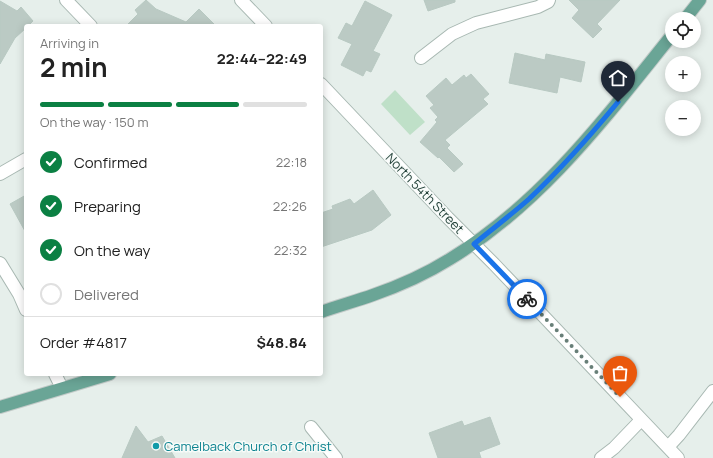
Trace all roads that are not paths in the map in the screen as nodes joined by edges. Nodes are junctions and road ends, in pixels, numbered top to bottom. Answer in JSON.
{"nodes":[{"id":1,"x":66,"y":0,"type":"edge"},
{"id":2,"x":241,"y":0,"type":"edge"},
{"id":3,"x":549,"y":0,"type":"edge"},
{"id":4,"x":700,"y":0,"type":"edge"},
{"id":5,"x":691,"y":12,"type":"edge"},
{"id":6,"x":89,"y":24,"type":"edge"},
{"id":7,"x":264,"y":24,"type":"edge"},
{"id":8,"x":665,"y":44,"type":"edge"},
{"id":9,"x":421,"y":58,"type":"dead end"},
{"id":10,"x":323,"y":86,"type":"edge"},
{"id":11,"x":24,"y":160,"type":"edge"},
{"id":12,"x":0,"y":174,"type":"edge"},
{"id":13,"x":474,"y":244,"type":"junction"},
{"id":14,"x":0,"y":263,"type":"edge"},
{"id":15,"x":24,"y":305,"type":"edge"},
{"id":16,"x":323,"y":311,"type":"edge"},
{"id":17,"x":56,"y":376,"type":"edge"},
{"id":18,"x":103,"y":376,"type":"edge"},
{"id":19,"x":62,"y":388,"type":"junction"},
{"id":20,"x":713,"y":392,"type":"edge"},
{"id":21,"x":0,"y":408,"type":"edge"},
{"id":22,"x":641,"y":420,"type":"junction"},
{"id":23,"x":310,"y":427,"type":"dead end"},
{"id":24,"x":668,"y":447,"type":"junction"},
{"id":25,"x":336,"y":458,"type":"edge"},
{"id":26,"x":601,"y":458,"type":"edge"},
{"id":27,"x":678,"y":458,"type":"edge"}],
"edges":[{"from":1,"to":6,"type":"street"},
{"from":2,"to":7,"type":"street"},
{"from":3,"to":9,"type":"street"},
{"from":4,"to":5,"type":"main road"},
{"from":8,"to":13,"type":"main road"},
{"from":10,"to":13,"type":"street","name":"North 54th Street"},
{"from":11,"to":12,"type":"street"},
{"from":13,"to":16,"type":"main road"},
{"from":13,"to":22,"type":"street","name":"North 54th Street"},
{"from":14,"to":15,"type":"street"},
{"from":17,"to":19,"type":"street"},
{"from":18,"to":19,"type":"main road"},
{"from":19,"to":21,"type":"main road"},
{"from":20,"to":24,"type":"street"},
{"from":22,"to":24,"type":"street","name":"North 54th Street"},
{"from":22,"to":26,"type":"street"},
{"from":23,"to":25,"type":"street"},
{"from":24,"to":27,"type":"street","name":"North 54th Street"}]}
